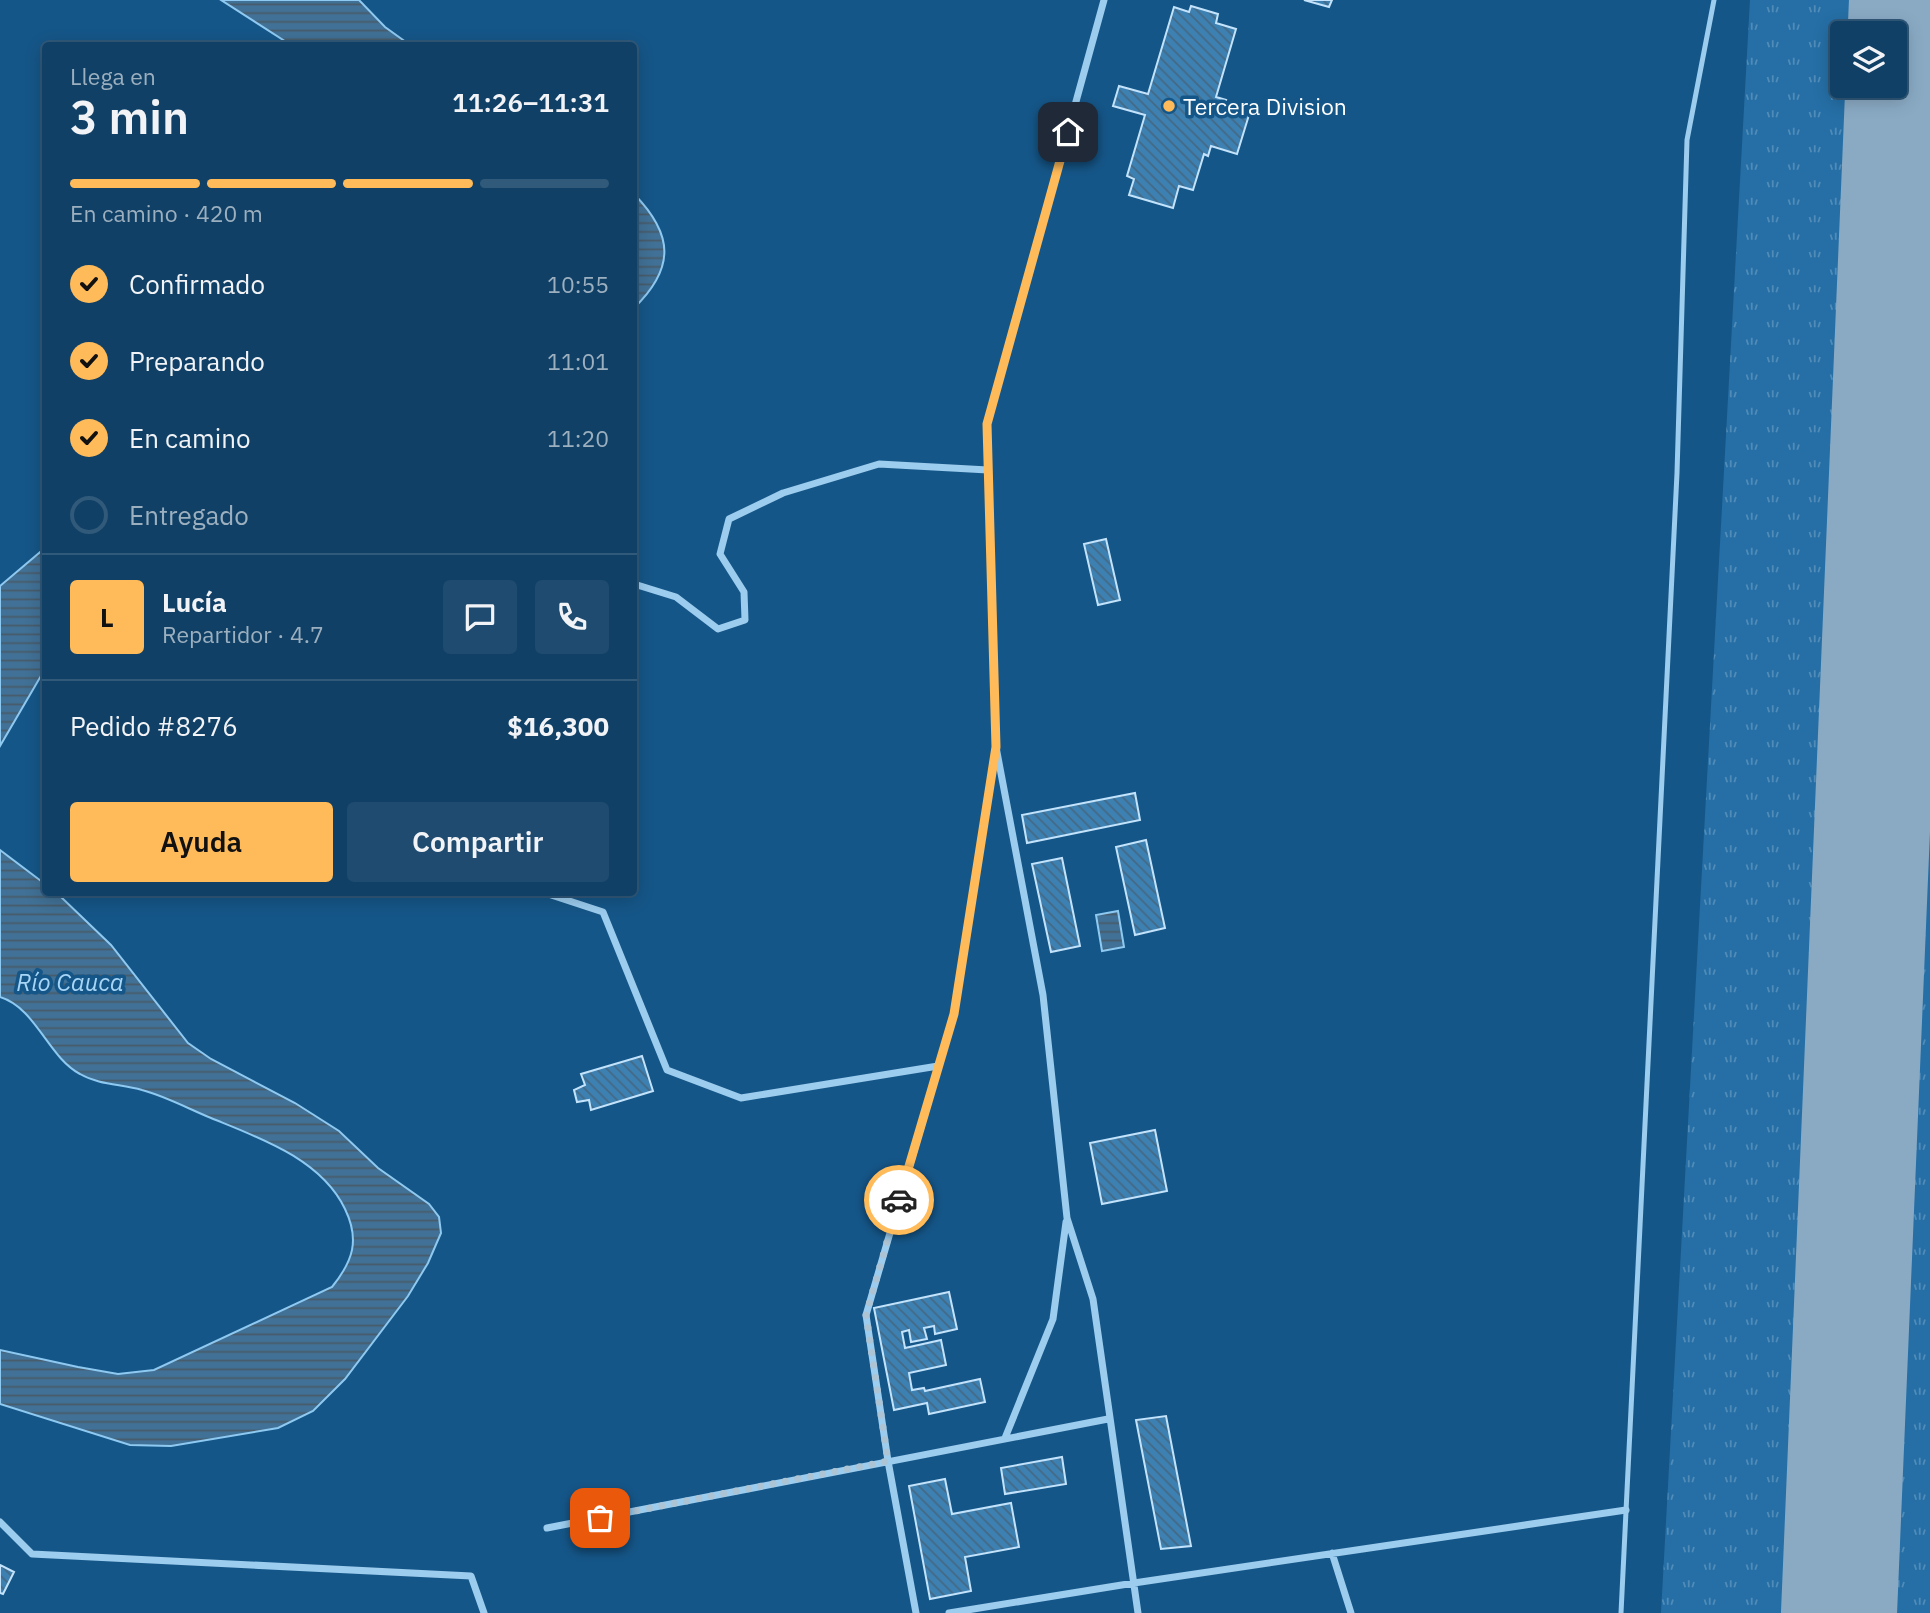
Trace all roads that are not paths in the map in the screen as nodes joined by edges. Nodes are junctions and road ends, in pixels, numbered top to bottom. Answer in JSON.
{"nodes":[{"id":1,"x":1104,"y":0,"type":"edge"},
{"id":2,"x":1714,"y":0,"type":"edge"},
{"id":3,"x":988,"y":470,"type":"junction"},
{"id":4,"x":637,"y":585,"type":"edge"},
{"id":5,"x":996,"y":747,"type":"junction"},
{"id":6,"x":554,"y":896,"type":"edge"},
{"id":7,"x":939,"y":1066,"type":"junction"},
{"id":8,"x":1067,"y":1217,"type":"junction"},
{"id":9,"x":1108,"y":1419,"type":"junction"},
{"id":10,"x":1004,"y":1438,"type":"junction"},
{"id":11,"x":888,"y":1461,"type":"junction"},
{"id":12,"x":1626,"y":1510,"type":"junction"},
{"id":13,"x":0,"y":1522,"type":"edge"},
{"id":14,"x":547,"y":1528,"type":"dead end"},
{"id":15,"x":1332,"y":1553,"type":"junction"},
{"id":16,"x":1134,"y":1583,"type":"junction"},
{"id":17,"x":484,"y":1613,"type":"edge"},
{"id":18,"x":916,"y":1613,"type":"edge"},
{"id":19,"x":949,"y":1613,"type":"edge"},
{"id":20,"x":1138,"y":1613,"type":"edge"},
{"id":21,"x":1351,"y":1613,"type":"edge"},
{"id":22,"x":1621,"y":1613,"type":"edge"}],
"edges":[{"from":1,"to":3,"type":"street"},
{"from":2,"to":12,"type":"lane"},
{"from":3,"to":4,"type":"street"},
{"from":3,"to":5,"type":"street"},
{"from":5,"to":7,"type":"street"},
{"from":5,"to":8,"type":"street"},
{"from":6,"to":7,"type":"street"},
{"from":7,"to":11,"type":"street"},
{"from":8,"to":9,"type":"street"},
{"from":8,"to":10,"type":"street"},
{"from":9,"to":10,"type":"street"},
{"from":9,"to":16,"type":"street"},
{"from":10,"to":11,"type":"street"},
{"from":11,"to":14,"type":"street"},
{"from":11,"to":18,"type":"street"},
{"from":12,"to":15,"type":"street"},
{"from":12,"to":22,"type":"lane"},
{"from":13,"to":17,"type":"street"},
{"from":15,"to":16,"type":"street"},
{"from":15,"to":21,"type":"street"},
{"from":16,"to":19,"type":"street"},
{"from":16,"to":20,"type":"street"}]}
